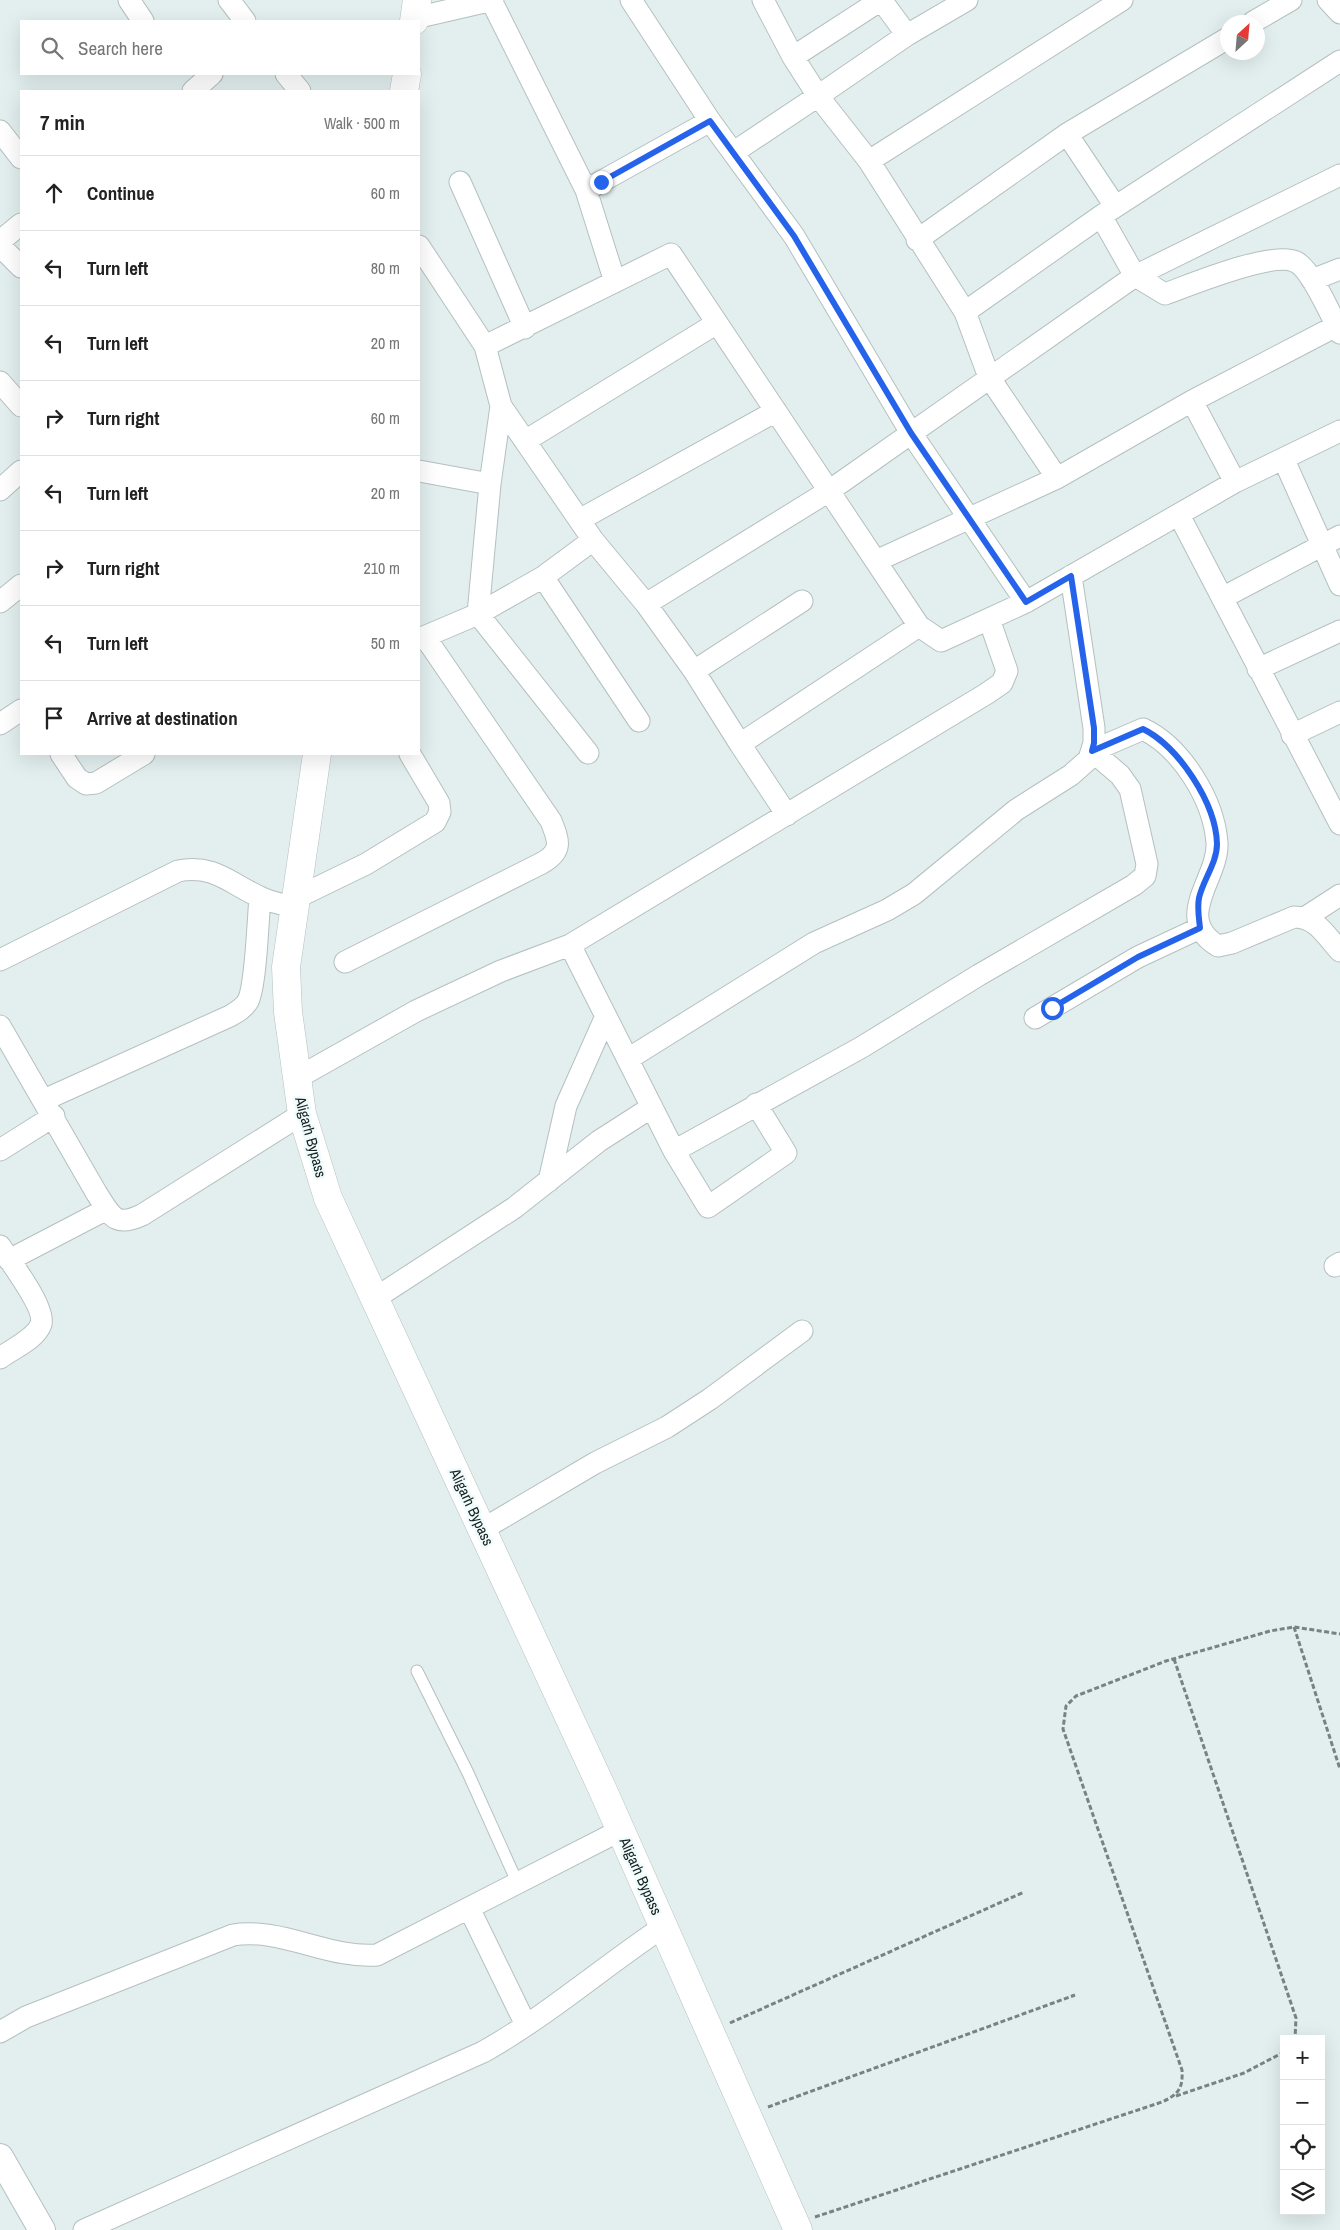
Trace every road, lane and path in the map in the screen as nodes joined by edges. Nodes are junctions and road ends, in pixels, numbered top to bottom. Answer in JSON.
{"nodes":[{"id":1,"x":129,"y":0,"type":"edge"},
{"id":2,"x":229,"y":0,"type":"edge"},
{"id":3,"x":492,"y":0,"type":"edge"},
{"id":4,"x":631,"y":0,"type":"edge"},
{"id":5,"x":763,"y":0,"type":"edge"},
{"id":6,"x":881,"y":0,"type":"edge"},
{"id":7,"x":967,"y":0,"type":"edge"},
{"id":8,"x":1122,"y":0,"type":"edge"},
{"id":9,"x":1290,"y":0,"type":"edge"},
{"id":10,"x":1328,"y":0,"type":"edge"},
{"id":11,"x":415,"y":13,"type":"edge"},
{"id":12,"x":1340,"y":13,"type":"edge"},
{"id":13,"x":1265,"y":15,"type":"edge"},
{"id":14,"x":142,"y":20,"type":"edge"},
{"id":15,"x":244,"y":20,"type":"edge"},
{"id":16,"x":907,"y":35,"type":"junction"},
{"id":17,"x":1220,"y":43,"type":"edge"},
{"id":18,"x":792,"y":57,"type":"junction"},
{"id":19,"x":1340,"y":62,"type":"edge"},
{"id":20,"x":211,"y":75,"type":"edge"},
{"id":21,"x":287,"y":75,"type":"edge"},
{"id":22,"x":407,"y":75,"type":"edge"},
{"id":23,"x":194,"y":90,"type":"edge"},
{"id":24,"x":299,"y":90,"type":"edge"},
{"id":25,"x":404,"y":90,"type":"edge"},
{"id":26,"x":818,"y":96,"type":"junction"},
{"id":27,"x":710,"y":121,"type":"junction"},
{"id":28,"x":0,"y":131,"type":"edge"},
{"id":29,"x":1067,"y":134,"type":"junction"},
{"id":30,"x":734,"y":152,"type":"junction"},
{"id":31,"x":20,"y":157,"type":"edge"},
{"id":32,"x":869,"y":161,"type":"junction"},
{"id":33,"x":1340,"y":175,"type":"edge"},
{"id":34,"x":460,"y":182,"type":"dead end"},
{"id":35,"x":586,"y":190,"type":"junction"},
{"id":36,"x":1108,"y":211,"type":"junction"},
{"id":37,"x":20,"y":225,"type":"edge"},
{"id":38,"x":917,"y":240,"type":"junction"},
{"id":39,"x":0,"y":241,"type":"edge"},
{"id":40,"x":0,"y":246,"type":"edge"},
{"id":41,"x":420,"y":248,"type":"edge"},
{"id":42,"x":20,"y":265,"type":"edge"},
{"id":43,"x":1340,"y":269,"type":"edge"},
{"id":44,"x":1135,"y":276,"type":"junction"},
{"id":45,"x":1312,"y":280,"type":"junction"},
{"id":46,"x":615,"y":282,"type":"junction"},
{"id":47,"x":965,"y":312,"type":"junction"},
{"id":48,"x":717,"y":323,"type":"junction"},
{"id":49,"x":1339,"y":327,"type":"edge"},
{"id":50,"x":525,"y":328,"type":"junction"},
{"id":51,"x":485,"y":346,"type":"junction"},
{"id":52,"x":989,"y":377,"type":"junction"},
{"id":53,"x":0,"y":382,"type":"edge"},
{"id":54,"x":1192,"y":401,"type":"junction"},
{"id":55,"x":20,"y":405,"type":"edge"},
{"id":56,"x":501,"y":406,"type":"junction"},
{"id":57,"x":776,"y":411,"type":"junction"},
{"id":58,"x":1340,"y":431,"type":"edge"},
{"id":59,"x":911,"y":433,"type":"junction"},
{"id":60,"x":525,"y":441,"type":"junction"},
{"id":61,"x":1284,"y":460,"type":"junction"},
{"id":62,"x":420,"y":471,"type":"edge"},
{"id":63,"x":20,"y":472,"type":"edge"},
{"id":64,"x":1057,"y":478,"type":"junction"},
{"id":65,"x":1235,"y":482,"type":"junction"},
{"id":66,"x":490,"y":484,"type":"junction"},
{"id":67,"x":0,"y":490,"type":"edge"},
{"id":68,"x":829,"y":491,"type":"junction"},
{"id":69,"x":1179,"y":514,"type":"junction"},
{"id":70,"x":968,"y":517,"type":"junction"},
{"id":71,"x":581,"y":519,"type":"junction"},
{"id":72,"x":594,"y":540,"type":"junction"},
{"id":73,"x":1331,"y":541,"type":"edge"},
{"id":74,"x":876,"y":561,"type":"junction"},
{"id":75,"x":1071,"y":576,"type":"junction"},
{"id":76,"x":543,"y":577,"type":"junction"},
{"id":77,"x":1340,"y":585,"type":"edge"},
{"id":78,"x":20,"y":586,"type":"edge"},
{"id":79,"x":1222,"y":598,"type":"junction"},
{"id":80,"x":802,"y":601,"type":"dead end"},
{"id":81,"x":0,"y":602,"type":"edge"},
{"id":82,"x":1026,"y":602,"type":"junction"},
{"id":83,"x":646,"y":604,"type":"junction"},
{"id":84,"x":478,"y":614,"type":"junction"},
{"id":85,"x":988,"y":619,"type":"junction"},
{"id":86,"x":919,"y":626,"type":"junction"},
{"id":87,"x":1340,"y":631,"type":"edge"},
{"id":88,"x":422,"y":638,"type":"edge"},
{"id":89,"x":1258,"y":669,"type":"junction"},
{"id":90,"x":694,"y":671,"type":"junction"},
{"id":91,"x":20,"y":711,"type":"edge"},
{"id":92,"x":1340,"y":712,"type":"edge"},
{"id":93,"x":639,"y":721,"type":"dead end"},
{"id":94,"x":0,"y":724,"type":"edge"},
{"id":95,"x":1292,"y":735,"type":"junction"},
{"id":96,"x":740,"y":744,"type":"junction"},
{"id":97,"x":1092,"y":751,"type":"junction"},
{"id":98,"x":588,"y":753,"type":"dead end"},
{"id":99,"x":61,"y":755,"type":"edge"},
{"id":100,"x":142,"y":755,"type":"edge"},
{"id":101,"x":317,"y":755,"type":"edge"},
{"id":102,"x":411,"y":755,"type":"edge"},
{"id":103,"x":1336,"y":811,"type":"edge"},
{"id":104,"x":787,"y":815,"type":"junction"},
{"id":105,"x":1340,"y":895,"type":"edge"},
{"id":106,"x":281,"y":901,"type":"junction"},
{"id":107,"x":1306,"y":917,"type":"junction"},
{"id":108,"x":1200,"y":928,"type":"junction"},
{"id":109,"x":570,"y":945,"type":"junction"},
{"id":110,"x":1340,"y":951,"type":"edge"},
{"id":111,"x":0,"y":960,"type":"edge"},
{"id":112,"x":345,"y":962,"type":"dead end"},
{"id":113,"x":606,"y":1016,"type":"junction"},
{"id":114,"x":1035,"y":1018,"type":"dead end"},
{"id":115,"x":0,"y":1026,"type":"edge"},
{"id":116,"x":628,"y":1059,"type":"junction"},
{"id":117,"x":297,"y":1078,"type":"junction"},
{"id":118,"x":756,"y":1104,"type":"junction"},
{"id":119,"x":652,"y":1107,"type":"junction"},
{"id":120,"x":49,"y":1108,"type":"junction"},
{"id":121,"x":302,"y":1114,"type":"junction"},
{"id":122,"x":0,"y":1150,"type":"edge"},
{"id":123,"x":674,"y":1151,"type":"junction"},
{"id":124,"x":549,"y":1181,"type":"junction"},
{"id":125,"x":106,"y":1209,"type":"junction"},
{"id":126,"x":5,"y":1253,"type":"edge"},
{"id":127,"x":374,"y":1299,"type":"junction"},
{"id":128,"x":802,"y":1331,"type":"dead end"},
{"id":129,"x":0,"y":1358,"type":"edge"},
{"id":130,"x":483,"y":1529,"type":"junction"},
{"id":131,"x":1294,"y":1627,"type":"junction"},
{"id":132,"x":1340,"y":1634,"type":"edge"},
{"id":133,"x":1174,"y":1659,"type":"junction"},
{"id":134,"x":416,"y":1671,"type":"dead end"},
{"id":135,"x":1340,"y":1769,"type":"edge"},
{"id":136,"x":607,"y":1837,"type":"junction"},
{"id":137,"x":518,"y":1884,"type":"junction"},
{"id":138,"x":1024,"y":1892,"type":"dead end"},
{"id":139,"x":469,"y":1908,"type":"junction"},
{"id":140,"x":663,"y":1927,"type":"junction"},
{"id":141,"x":1075,"y":1995,"type":"dead end"},
{"id":142,"x":526,"y":2025,"type":"junction"},
{"id":143,"x":712,"y":2031,"type":"junction"},
{"id":144,"x":0,"y":2032,"type":"edge"},
{"id":145,"x":1294,"y":2035,"type":"edge"},
{"id":146,"x":1280,"y":2054,"type":"edge"},
{"id":147,"x":1176,"y":2096,"type":"junction"},
{"id":148,"x":746,"y":2115,"type":"junction"},
{"id":149,"x":0,"y":2157,"type":"edge"},
{"id":150,"x":797,"y":2226,"type":"edge"},
{"id":151,"x":42,"y":2230,"type":"edge"},
{"id":152,"x":84,"y":2230,"type":"edge"}],
"edges":[{"from":1,"to":14,"type":"street"},
{"from":2,"to":15,"type":"street"},
{"from":3,"to":11,"type":"street"},
{"from":3,"to":35,"type":"street"},
{"from":4,"to":27,"type":"street"},
{"from":5,"to":18,"type":"street"},
{"from":6,"to":16,"type":"street"},
{"from":6,"to":18,"type":"street"},
{"from":7,"to":16,"type":"street"},
{"from":8,"to":32,"type":"street"},
{"from":9,"to":13,"type":"street"},
{"from":10,"to":12,"type":"street"},
{"from":16,"to":26,"type":"street"},
{"from":17,"to":29,"type":"street"},
{"from":18,"to":26,"type":"street"},
{"from":19,"to":36,"type":"street"},
{"from":20,"to":23,"type":"street"},
{"from":21,"to":24,"type":"street"},
{"from":22,"to":25,"type":"highway"},
{"from":26,"to":30,"type":"street"},
{"from":26,"to":32,"type":"street"},
{"from":27,"to":30,"type":"street"},
{"from":27,"to":35,"type":"street"},
{"from":28,"to":31,"type":"street"},
{"from":29,"to":36,"type":"street"},
{"from":29,"to":38,"type":"street"},
{"from":30,"to":59,"type":"street"},
{"from":32,"to":38,"type":"street"},
{"from":33,"to":44,"type":"street"},
{"from":34,"to":50,"type":"street"},
{"from":35,"to":46,"type":"street"},
{"from":36,"to":44,"type":"street"},
{"from":36,"to":47,"type":"street"},
{"from":37,"to":39,"type":"street"},
{"from":38,"to":47,"type":"street"},
{"from":40,"to":42,"type":"street"},
{"from":41,"to":51,"type":"street"},
{"from":43,"to":45,"type":"street"},
{"from":44,"to":45,"type":"street"},
{"from":44,"to":52,"type":"street"},
{"from":45,"to":49,"type":"street"},
{"from":46,"to":48,"type":"street"},
{"from":46,"to":50,"type":"street"},
{"from":47,"to":52,"type":"street"},
{"from":48,"to":57,"type":"street"},
{"from":48,"to":60,"type":"street"},
{"from":49,"to":54,"type":"street"},
{"from":50,"to":51,"type":"street"},
{"from":51,"to":56,"type":"street"},
{"from":52,"to":59,"type":"street"},
{"from":52,"to":64,"type":"street"},
{"from":53,"to":55,"type":"street"},
{"from":54,"to":64,"type":"street"},
{"from":54,"to":65,"type":"street"},
{"from":56,"to":60,"type":"street"},
{"from":56,"to":66,"type":"street"},
{"from":57,"to":68,"type":"street"},
{"from":57,"to":71,"type":"street"},
{"from":58,"to":61,"type":"street"},
{"from":59,"to":68,"type":"street"},
{"from":59,"to":70,"type":"street"},
{"from":60,"to":71,"type":"street"},
{"from":61,"to":65,"type":"street"},
{"from":61,"to":73,"type":"street"},
{"from":62,"to":66,"type":"street"},
{"from":63,"to":67,"type":"street"},
{"from":64,"to":70,"type":"street"},
{"from":65,"to":69,"type":"street"},
{"from":66,"to":84,"type":"street"},
{"from":68,"to":74,"type":"street"},
{"from":68,"to":83,"type":"street"},
{"from":69,"to":75,"type":"street"},
{"from":69,"to":79,"type":"street"},
{"from":70,"to":74,"type":"street"},
{"from":70,"to":82,"type":"street"},
{"from":71,"to":72,"type":"street"},
{"from":72,"to":76,"type":"street"},
{"from":72,"to":83,"type":"street"},
{"from":73,"to":77,"type":"street"},
{"from":73,"to":79,"type":"street"},
{"from":74,"to":86,"type":"street"},
{"from":75,"to":82,"type":"street"},
{"from":75,"to":97,"type":"street"},
{"from":76,"to":84,"type":"street"},
{"from":76,"to":93,"type":"street"},
{"from":78,"to":81,"type":"street"},
{"from":79,"to":89,"type":"street"},
{"from":80,"to":90,"type":"street"},
{"from":82,"to":85,"type":"street"},
{"from":83,"to":90,"type":"street"},
{"from":84,"to":88,"type":"street"},
{"from":84,"to":98,"type":"street"},
{"from":85,"to":86,"type":"street"},
{"from":85,"to":104,"type":"street"},
{"from":86,"to":96,"type":"street"},
{"from":87,"to":89,"type":"street"},
{"from":88,"to":112,"type":"street"},
{"from":89,"to":95,"type":"street"},
{"from":90,"to":96,"type":"street"},
{"from":91,"to":94,"type":"street"},
{"from":92,"to":95,"type":"street"},
{"from":95,"to":103,"type":"street"},
{"from":96,"to":104,"type":"street"},
{"from":97,"to":108,"type":"street"},
{"from":97,"to":116,"type":"street"},
{"from":97,"to":118,"type":"street"},
{"from":99,"to":100,"type":"street"},
{"from":101,"to":106,"type":"highway","name":"Aligarh Bypass"},
{"from":102,"to":106,"type":"street"},
{"from":104,"to":109,"type":"street"},
{"from":105,"to":107,"type":"street"},
{"from":106,"to":111,"type":"street"},
{"from":106,"to":117,"type":"highway","name":"Aligarh Bypass"},
{"from":106,"to":120,"type":"street"},
{"from":107,"to":108,"type":"street"},
{"from":107,"to":110,"type":"street"},
{"from":108,"to":114,"type":"street"},
{"from":109,"to":113,"type":"street"},
{"from":109,"to":117,"type":"street"},
{"from":113,"to":116,"type":"street"},
{"from":113,"to":124,"type":"street"},
{"from":115,"to":120,"type":"street"},
{"from":116,"to":119,"type":"street"},
{"from":117,"to":121,"type":"highway","name":"Aligarh Bypass"},
{"from":118,"to":123,"type":"street"},
{"from":118,"to":123,"type":"street"},
{"from":119,"to":123,"type":"street"},
{"from":119,"to":124,"type":"street"},
{"from":120,"to":122,"type":"street"},
{"from":120,"to":125,"type":"street"},
{"from":121,"to":125,"type":"street"},
{"from":121,"to":127,"type":"highway","name":"Aligarh Bypass"},
{"from":124,"to":127,"type":"street"},
{"from":125,"to":126,"type":"street"},
{"from":126,"to":129,"type":"street"},
{"from":127,"to":130,"type":"highway","name":"Aligarh Bypass"},
{"from":128,"to":130,"type":"street"},
{"from":130,"to":136,"type":"highway","name":"Aligarh Bypass"},
{"from":131,"to":132,"type":"path"},
{"from":131,"to":133,"type":"path"},
{"from":131,"to":135,"type":"path"},
{"from":133,"to":145,"type":"path"},
{"from":133,"to":147,"type":"path"},
{"from":134,"to":137,"type":"lane"},
{"from":136,"to":137,"type":"street"},
{"from":136,"to":140,"type":"highway","name":"Aligarh Bypass"},
{"from":137,"to":139,"type":"street"},
{"from":138,"to":143,"type":"path"},
{"from":139,"to":142,"type":"street"},
{"from":139,"to":144,"type":"street"},
{"from":140,"to":142,"type":"street"},
{"from":140,"to":143,"type":"highway","name":"Aligarh Bypass"},
{"from":141,"to":148,"type":"path"},
{"from":142,"to":152,"type":"street"},
{"from":143,"to":148,"type":"highway","name":"Aligarh Bypass"},
{"from":146,"to":147,"type":"path"},
{"from":147,"to":150,"type":"path"},
{"from":148,"to":150,"type":"highway","name":"Aligarh Bypass"},
{"from":149,"to":151,"type":"street"}]}
